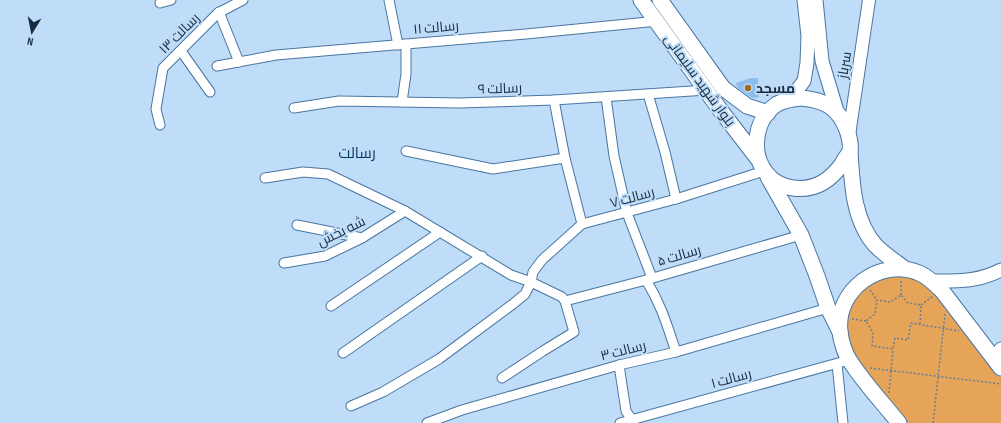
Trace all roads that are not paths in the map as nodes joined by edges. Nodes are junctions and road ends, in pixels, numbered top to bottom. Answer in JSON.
{"nodes":[{"id":1,"x":171,"y":0,"type":"edge"},
{"id":2,"x":243,"y":0,"type":"edge"},
{"id":3,"x":390,"y":0,"type":"edge"},
{"id":4,"x":641,"y":0,"type":"edge"},
{"id":5,"x":660,"y":0,"type":"edge"},
{"id":6,"x":804,"y":0,"type":"edge"},
{"id":7,"x":816,"y":0,"type":"edge"},
{"id":8,"x":869,"y":0,"type":"edge"},
{"id":9,"x":160,"y":3,"type":"dead end"},
{"id":10,"x":219,"y":12,"type":"junction"},
{"id":11,"x":658,"y":21,"type":"junction"},
{"id":12,"x":402,"y":44,"type":"junction"},
{"id":13,"x":182,"y":51,"type":"junction"},
{"id":14,"x":239,"y":62,"type":"junction"},
{"id":15,"x":217,"y":66,"type":"dead end"},
{"id":16,"x":707,"y":90,"type":"junction"},
{"id":17,"x":210,"y":92,"type":"dead end"},
{"id":18,"x":648,"y":94,"type":"junction"},
{"id":19,"x":606,"y":97,"type":"junction"},
{"id":20,"x":554,"y":100,"type":"junction"},
{"id":21,"x":789,"y":100,"type":"junction"},
{"id":22,"x":402,"y":102,"type":"junction"},
{"id":23,"x":294,"y":108,"type":"dead end"},
{"id":24,"x":837,"y":111,"type":"junction"},
{"id":25,"x":768,"y":113,"type":"junction"},
{"id":26,"x":160,"y":125,"type":"dead end"},
{"id":27,"x":849,"y":135,"type":"junction"},
{"id":28,"x":406,"y":151,"type":"dead end"},
{"id":29,"x":850,"y":151,"type":"junction"},
{"id":30,"x":565,"y":158,"type":"junction"},
{"id":31,"x":764,"y":169,"type":"junction"},
{"id":32,"x":266,"y":178,"type":"dead end"},
{"id":33,"x":676,"y":199,"type":"junction"},
{"id":34,"x":405,"y":211,"type":"junction"},
{"id":35,"x":627,"y":212,"type":"junction"},
{"id":36,"x":582,"y":224,"type":"junction"},
{"id":37,"x":297,"y":225,"type":"dead end"},
{"id":38,"x":440,"y":232,"type":"junction"},
{"id":39,"x":801,"y":236,"type":"junction"},
{"id":40,"x":362,"y":238,"type":"junction"},
{"id":41,"x":482,"y":256,"type":"junction"},
{"id":42,"x":284,"y":263,"type":"dead end"},
{"id":43,"x":1001,"y":270,"type":"edge"},
{"id":44,"x":903,"y":273,"type":"junction"},
{"id":45,"x":649,"y":279,"type":"junction"},
{"id":46,"x":531,"y":282,"type":"junction"},
{"id":47,"x":934,"y":288,"type":"junction"},
{"id":48,"x":565,"y":301,"type":"junction"},
{"id":49,"x":331,"y":306,"type":"dead end"},
{"id":50,"x":828,"y":308,"type":"junction"},
{"id":51,"x":840,"y":333,"type":"junction"},
{"id":52,"x":676,"y":352,"type":"junction"},
{"id":53,"x":343,"y":353,"type":"dead end"},
{"id":54,"x":999,"y":358,"type":"edge"},
{"id":55,"x":843,"y":362,"type":"junction"},
{"id":56,"x":619,"y":365,"type":"junction"},
{"id":57,"x":502,"y":378,"type":"dead end"},
{"id":58,"x":351,"y":406,"type":"dead end"},
{"id":59,"x":632,"y":420,"type":"junction"},
{"id":60,"x":427,"y":423,"type":"edge"},
{"id":61,"x":620,"y":423,"type":"edge"},
{"id":62,"x":843,"y":423,"type":"edge"},
{"id":63,"x":899,"y":423,"type":"edge"}],
"edges":[{"from":1,"to":9,"type":"street"},
{"from":2,"to":10,"type":"street","name":"رسالت ۱۳"},
{"from":3,"to":12,"type":"street"},
{"from":4,"to":11,"type":"main road","name":"بلوار شهید سلیمانی"},
{"from":5,"to":25,"type":"main road","name":"بلوار شهید سلیمانی"},
{"from":6,"to":21,"type":"main road"},
{"from":7,"to":24,"type":"main road"},
{"from":8,"to":27,"type":"street","name":"سرباز"},
{"from":10,"to":13,"type":"street","name":"رسالت ۱۳"},
{"from":10,"to":14,"type":"street"},
{"from":11,"to":12,"type":"street","name":"رسالت ۱۱"},
{"from":11,"to":16,"type":"main road","name":"بلوار شهید سلیمانی"},
{"from":12,"to":14,"type":"street","name":"رسالت ۱۱"},
{"from":12,"to":22,"type":"street"},
{"from":13,"to":17,"type":"street"},
{"from":13,"to":26,"type":"street","name":"رسالت ۱۳"},
{"from":14,"to":15,"type":"street","name":"رسالت ۱۱"},
{"from":16,"to":18,"type":"street","name":"رسالت ۹"},
{"from":16,"to":31,"type":"main road","name":"بلوار شهید سلیمانی"},
{"from":18,"to":19,"type":"street","name":"رسالت ۹"},
{"from":18,"to":33,"type":"street"},
{"from":19,"to":20,"type":"street","name":"رسالت ۹"},
{"from":19,"to":35,"type":"street"},
{"from":20,"to":22,"type":"street","name":"رسالت ۹"},
{"from":20,"to":30,"type":"street"},
{"from":21,"to":24,"type":"main road"},
{"from":21,"to":25,"type":"main road"},
{"from":22,"to":23,"type":"street","name":"رسالت ۹"},
{"from":24,"to":27,"type":"main road"},
{"from":25,"to":31,"type":"main road"},
{"from":27,"to":29,"type":"main road"},
{"from":28,"to":30,"type":"street"},
{"from":29,"to":31,"type":"main road"},
{"from":29,"to":44,"type":"main road"},
{"from":30,"to":36,"type":"street"},
{"from":31,"to":33,"type":"street","name":"رسالت ۷"},
{"from":31,"to":39,"type":"main road","name":"بلوار شهید سلیمانی"},
{"from":32,"to":34,"type":"street"},
{"from":33,"to":35,"type":"street","name":"رسالت ۷"},
{"from":34,"to":38,"type":"street"},
{"from":34,"to":40,"type":"street","name":"شه بخش"},
{"from":35,"to":36,"type":"street","name":"رسالت ۷"},
{"from":35,"to":45,"type":"street"},
{"from":36,"to":46,"type":"street","name":"رسالت ۷"},
{"from":37,"to":40,"type":"street"},
{"from":38,"to":41,"type":"street"},
{"from":38,"to":49,"type":"street"},
{"from":39,"to":45,"type":"street","name":"رسالت ۵"},
{"from":39,"to":50,"type":"main road","name":"بلوار شهید سلیمانی"},
{"from":40,"to":42,"type":"street","name":"شه بخش"},
{"from":41,"to":46,"type":"street"},
{"from":41,"to":53,"type":"street"},
{"from":43,"to":47,"type":"main road"},
{"from":44,"to":47,"type":"main road"},
{"from":44,"to":51,"type":"main road"},
{"from":45,"to":48,"type":"street","name":"رسالت ۵"},
{"from":45,"to":52,"type":"street"},
{"from":46,"to":48,"type":"street"},
{"from":46,"to":58,"type":"street","name":"رسالت ۷"},
{"from":47,"to":54,"type":"main road"},
{"from":48,"to":57,"type":"street"},
{"from":50,"to":51,"type":"main road","name":"بلوار شهید سلیمانی"},
{"from":50,"to":52,"type":"street","name":"رسالت ۳"},
{"from":51,"to":55,"type":"main road"},
{"from":52,"to":56,"type":"street","name":"رسالت ۳"},
{"from":55,"to":59,"type":"street","name":"رسالت ۱"},
{"from":55,"to":62,"type":"street"},
{"from":55,"to":63,"type":"main road"},
{"from":56,"to":59,"type":"street"},
{"from":56,"to":60,"type":"street","name":"رسالت ۳"},
{"from":59,"to":61,"type":"street","name":"رسالت ۱"}]}
